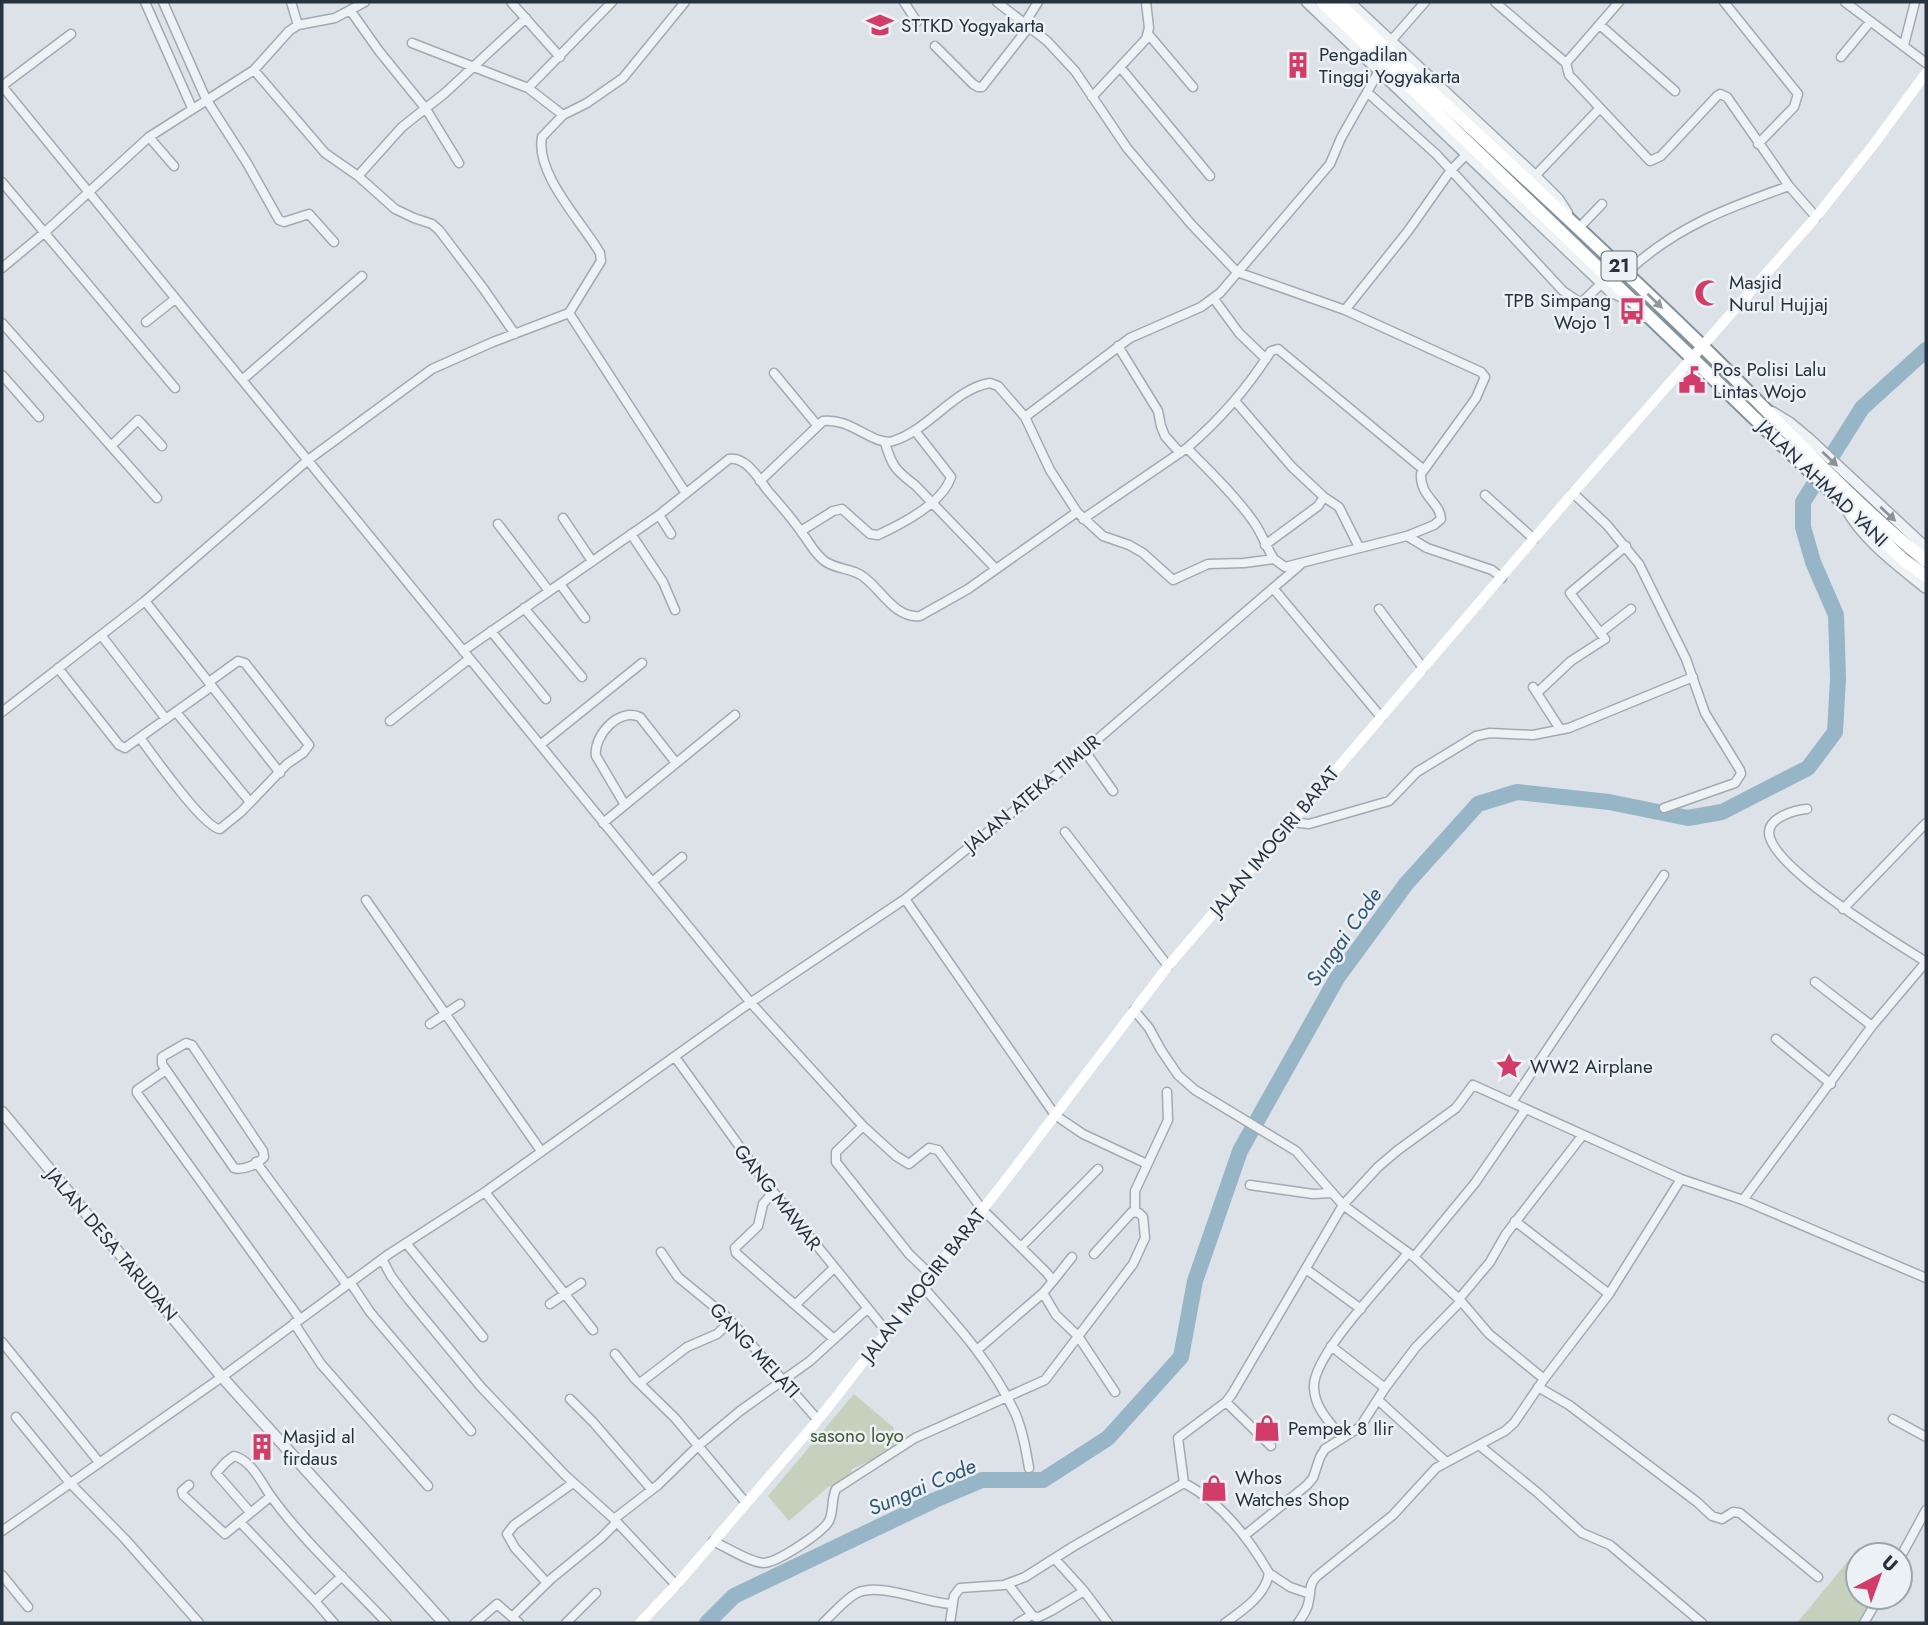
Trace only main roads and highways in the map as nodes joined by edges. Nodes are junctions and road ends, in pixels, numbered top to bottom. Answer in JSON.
{"nodes":[{"id":1,"x":1322,"y":2,"type":"edge"},
{"id":2,"x":1337,"y":2,"type":"edge"},
{"id":3,"x":1350,"y":18,"type":"edge"},
{"id":4,"x":1926,"y":73,"type":"edge"},
{"id":5,"x":1535,"y":181,"type":"junction"},
{"id":6,"x":1525,"y":199,"type":"junction"},
{"id":7,"x":1702,"y":346,"type":"junction"},
{"id":8,"x":1692,"y":358,"type":"junction"},
{"id":9,"x":1802,"y":447,"type":"junction"},
{"id":10,"x":1844,"y":492,"type":"junction"},
{"id":11,"x":1926,"y":561,"type":"edge"},
{"id":12,"x":1926,"y":576,"type":"edge"},
{"id":13,"x":640,"y":1623,"type":"edge"}],
"edges":[{"from":1,"to":3,"type":"highway","number":"21"},
{"from":2,"to":3,"type":"highway","number":"21"},
{"from":3,"to":5,"type":"highway","number":"21"},
{"from":3,"to":6,"type":"highway","number":"21"},
{"from":4,"to":7,"type":"main road","name":"JALAN IMOGIRI BARAT"},
{"from":5,"to":6,"type":"highway"},
{"from":5,"to":7,"type":"highway","number":"21","one_way":true},
{"from":6,"to":8,"type":"highway","number":"21"},
{"from":7,"to":8,"type":"main road","name":"JALAN IMOGIRI BARAT"},
{"from":7,"to":9,"type":"highway","name":"JALAN AHMAD YANI","number":"21"},
{"from":8,"to":9,"type":"highway","name":"JALAN AHMAD YANI","number":"21"},
{"from":8,"to":13,"type":"main road","name":"JALAN IMOGIRI BARAT"},
{"from":9,"to":10,"type":"highway","name":"JALAN AHMAD YANI","number":"21"},
{"from":10,"to":11,"type":"highway","name":"JALAN AHMAD YANI","number":"21"},
{"from":10,"to":12,"type":"highway","name":"JALAN AHMAD YANI","number":"21"}]}
